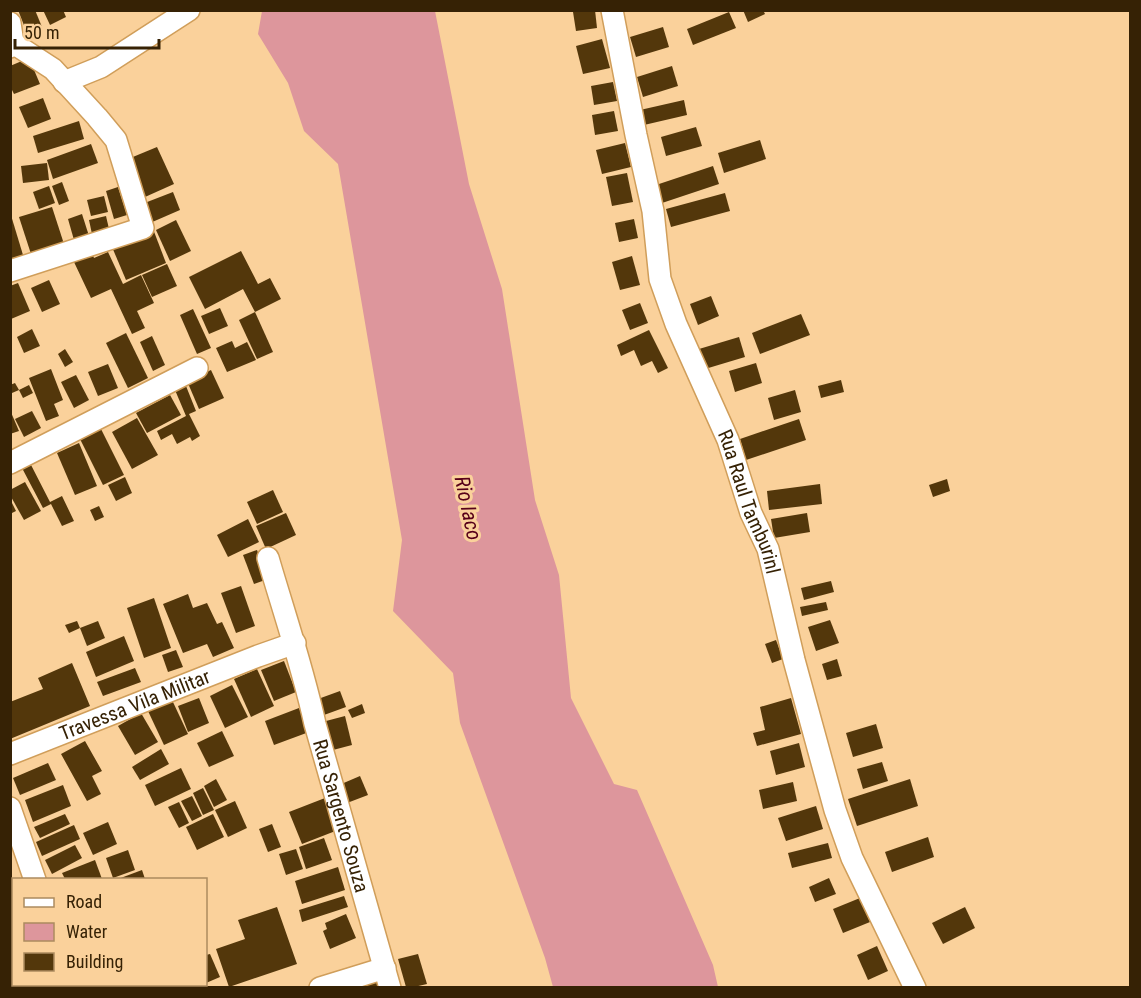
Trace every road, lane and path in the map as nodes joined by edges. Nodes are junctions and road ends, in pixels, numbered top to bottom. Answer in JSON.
{"nodes":[{"id":1,"x":189,"y":10,"type":"edge"},
{"id":2,"x":612,"y":10,"type":"edge"},
{"id":3,"x":11,"y":38,"type":"edge"},
{"id":4,"x":64,"y":82,"type":"junction"},
{"id":5,"x":10,"y":271,"type":"edge"},
{"id":6,"x":197,"y":368,"type":"dead end"},
{"id":7,"x":10,"y":463,"type":"edge"},
{"id":8,"x":268,"y":558,"type":"dead end"},
{"id":9,"x":295,"y":644,"type":"junction"},
{"id":10,"x":10,"y":754,"type":"edge"},
{"id":11,"x":10,"y":808,"type":"edge"},
{"id":12,"x":35,"y":878,"type":"edge"},
{"id":13,"x":387,"y":978,"type":"edge"},
{"id":14,"x":72,"y":986,"type":"edge"},
{"id":15,"x":65,"y":987,"type":"edge"},
{"id":16,"x":320,"y":987,"type":"edge"},
{"id":17,"x":915,"y":987,"type":"edge"}],
"edges":[{"from":1,"to":4,"type":"street"},
{"from":2,"to":17,"type":"street","name":"Rua Raul Tamburinl"},
{"from":3,"to":4,"type":"street"},
{"from":4,"to":5,"type":"street"},
{"from":6,"to":7,"type":"street"},
{"from":8,"to":9,"type":"street","name":"Rua Sargento Souza"},
{"from":9,"to":10,"type":"street","name":"Travessa Vila Militar"},
{"from":9,"to":13,"type":"street","name":"Rua Sargento Souza"},
{"from":11,"to":12,"type":"street"},
{"from":13,"to":16,"type":"street"},
{"from":14,"to":15,"type":"street"}]}
